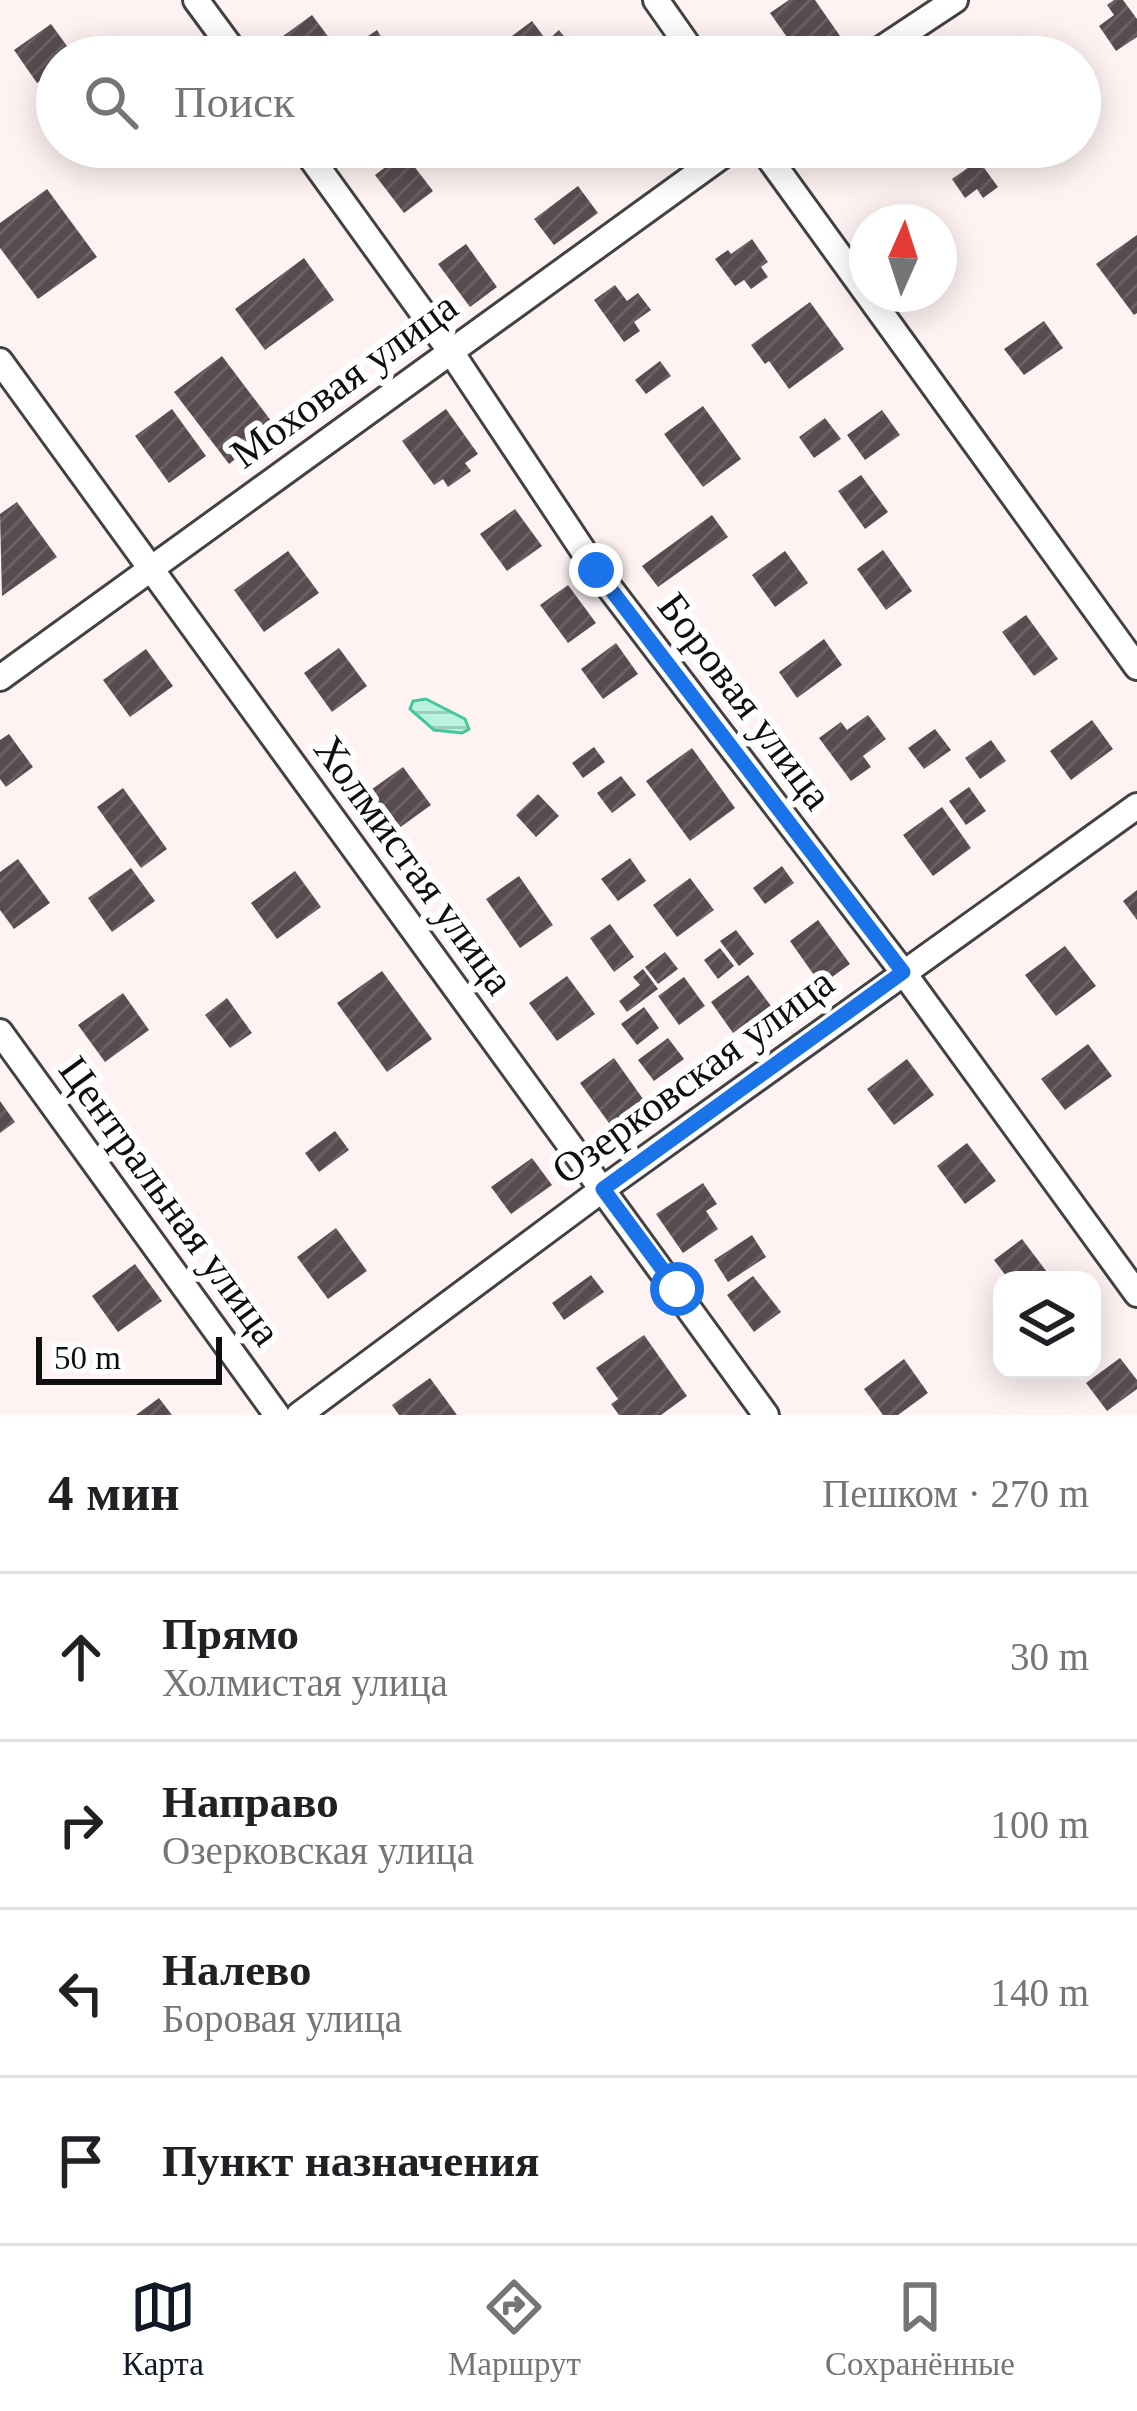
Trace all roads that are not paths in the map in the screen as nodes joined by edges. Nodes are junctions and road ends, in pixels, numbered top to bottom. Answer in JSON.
{"nodes":[{"id":1,"x":196,"y":0,"type":"edge"},
{"id":2,"x":656,"y":0,"type":"edge"},
{"id":3,"x":955,"y":0,"type":"edge"},
{"id":4,"x":223,"y":36,"type":"edge"},
{"id":5,"x":681,"y":36,"type":"edge"},
{"id":6,"x":901,"y":36,"type":"edge"},
{"id":7,"x":318,"y":168,"type":"edge"},
{"id":8,"x":705,"y":168,"type":"edge"},
{"id":9,"x":776,"y":168,"type":"edge"},
{"id":10,"x":451,"y":352,"type":"junction"},
{"id":11,"x":0,"y":361,"type":"edge"},
{"id":12,"x":148,"y":568,"type":"junction"},
{"id":13,"x":1137,"y":667,"type":"edge"},
{"id":14,"x":0,"y":677,"type":"edge"},
{"id":15,"x":1137,"y":806,"type":"edge"},
{"id":16,"x":903,"y":972,"type":"junction"},
{"id":17,"x":0,"y":1032,"type":"edge"},
{"id":18,"x":603,"y":1189,"type":"junction"},
{"id":19,"x":1137,"y":1294,"type":"edge"},
{"id":20,"x":277,"y":1415,"type":"edge"},
{"id":21,"x":299,"y":1415,"type":"edge"},
{"id":22,"x":766,"y":1415,"type":"edge"}],
"edges":[{"from":1,"to":4,"type":"street"},
{"from":2,"to":5,"type":"street"},
{"from":3,"to":6,"type":"street"},
{"from":7,"to":10,"type":"street","name":"Боровая улица"},
{"from":8,"to":10,"type":"street","name":"Моховая улица"},
{"from":9,"to":13,"type":"street"},
{"from":10,"to":12,"type":"street","name":"Моховая улица"},
{"from":10,"to":16,"type":"street","name":"Боровая улица"},
{"from":11,"to":12,"type":"street","name":"Холмистая улица"},
{"from":12,"to":14,"type":"street","name":"Моховая улица"},
{"from":12,"to":18,"type":"street","name":"Холмистая улица"},
{"from":15,"to":16,"type":"street","name":"Озерковская улица"},
{"from":16,"to":18,"type":"street","name":"Озерковская улица"},
{"from":16,"to":19,"type":"street","name":"Боровая улица"},
{"from":17,"to":20,"type":"street","name":"Центральная улица"},
{"from":18,"to":21,"type":"street","name":"Озерковская улица"},
{"from":18,"to":22,"type":"street","name":"Холмистая улица"}]}
